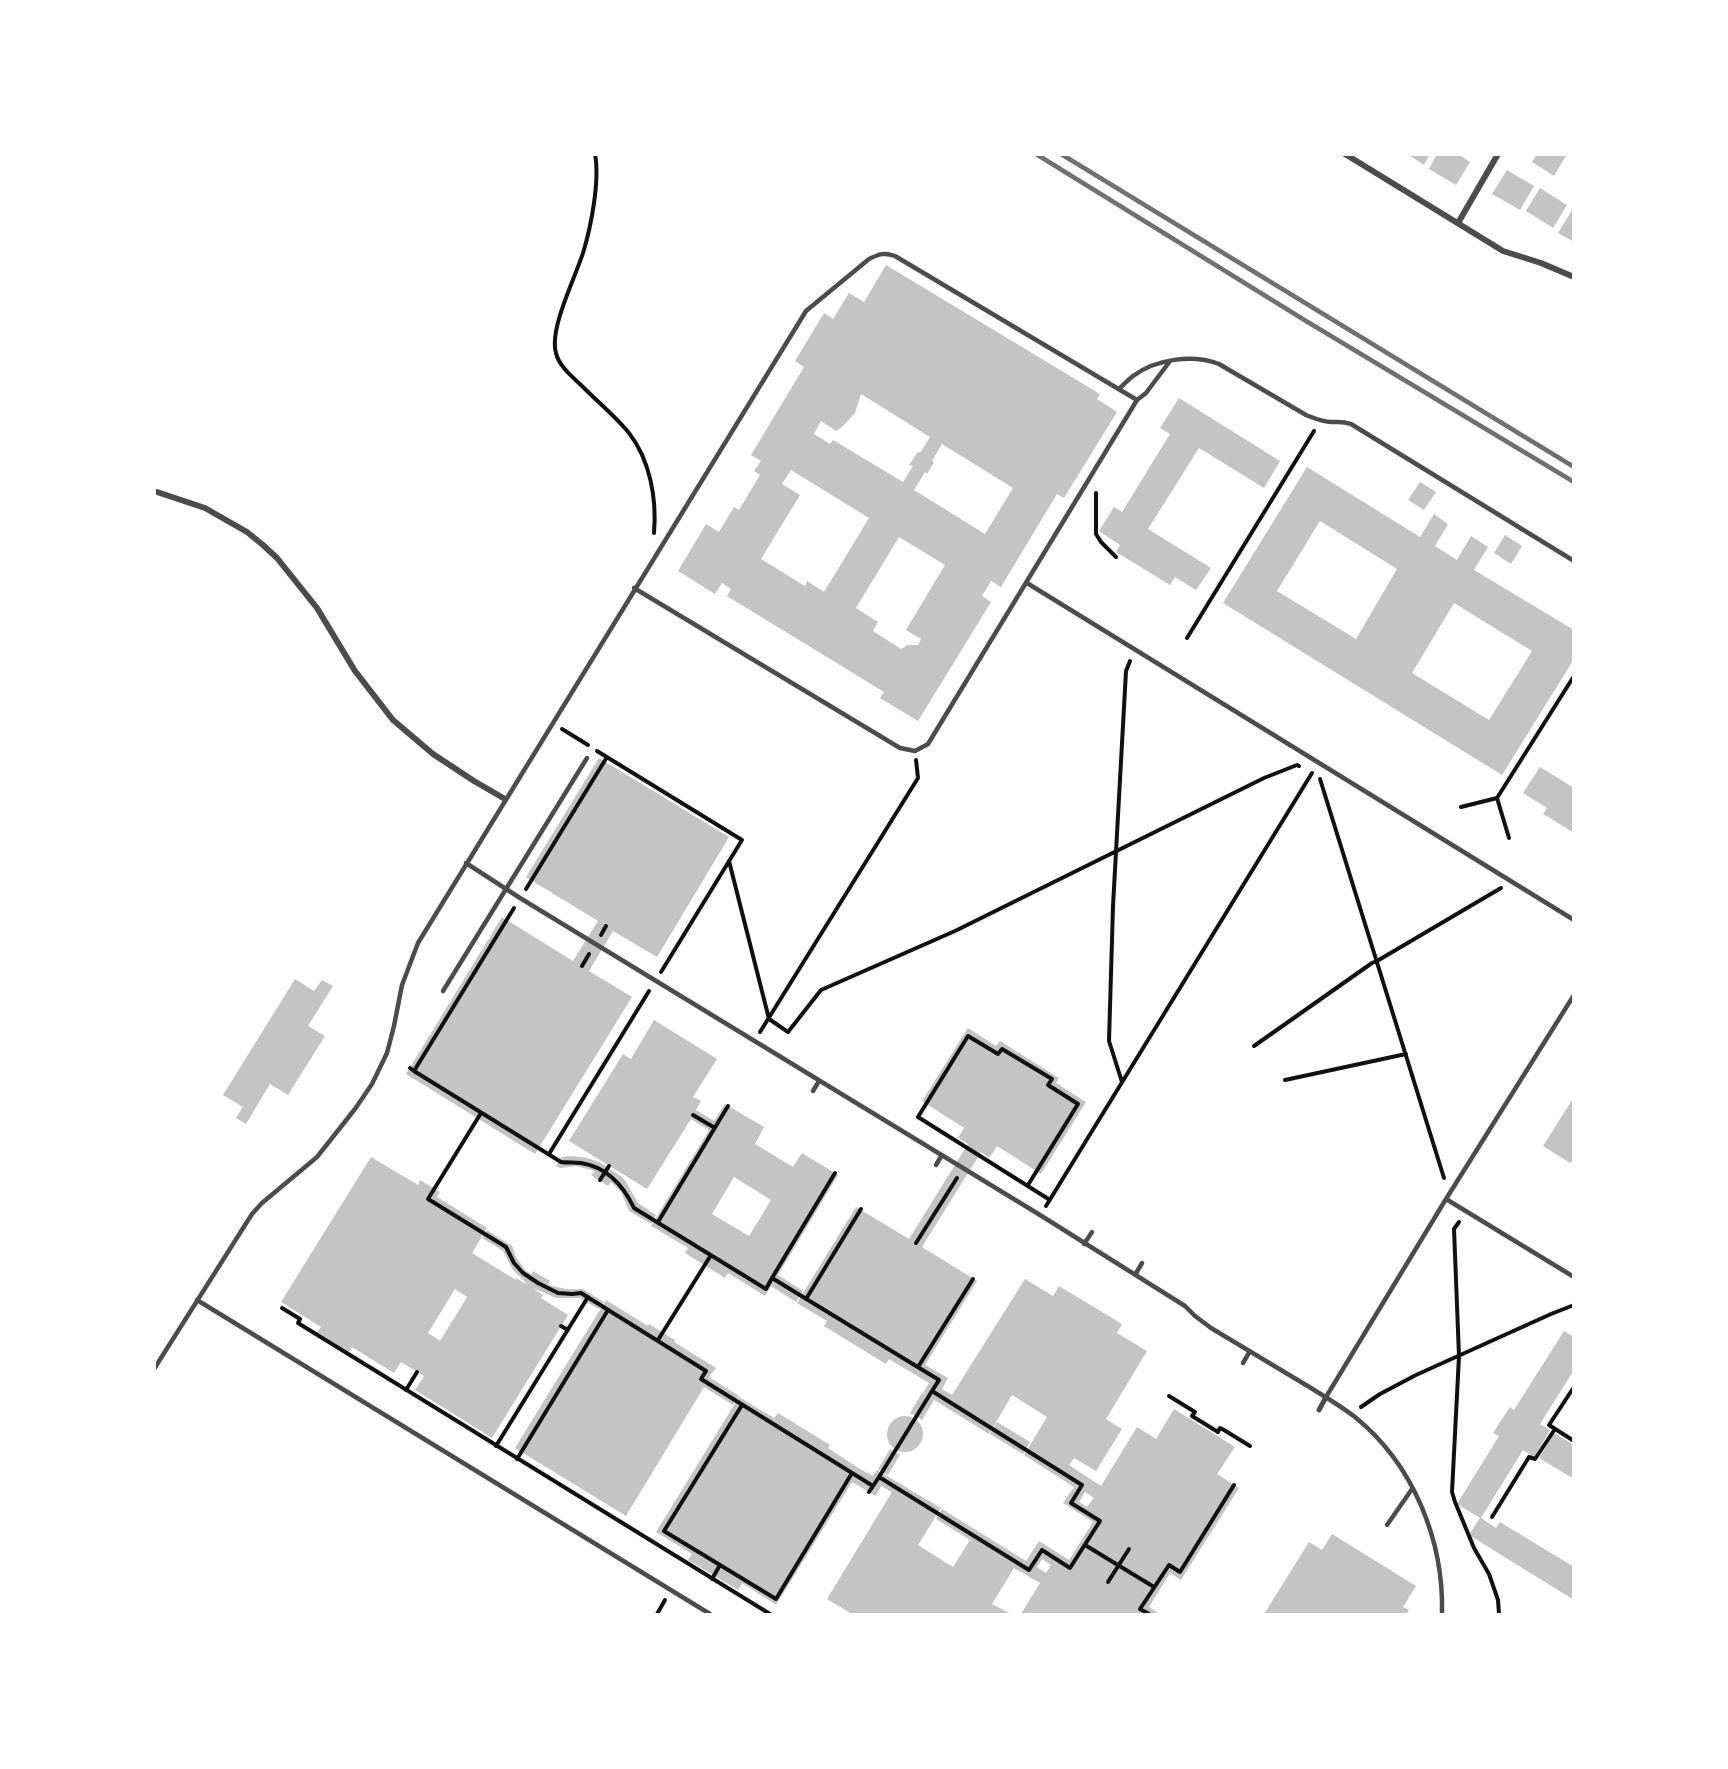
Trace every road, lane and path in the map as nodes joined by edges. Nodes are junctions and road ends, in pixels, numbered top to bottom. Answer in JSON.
{"nodes":[{"id":1,"x":595,"y":154,"type":"edge"},
{"id":2,"x":1345,"y":154,"type":"edge"},
{"id":3,"x":1498,"y":154,"type":"edge"},
{"id":4,"x":1458,"y":224,"type":"junction"},
{"id":5,"x":1574,"y":277,"type":"edge"},
{"id":6,"x":1170,"y":361,"type":"junction"},
{"id":7,"x":1119,"y":389,"type":"junction"},
{"id":8,"x":1137,"y":400,"type":"junction"},
{"id":9,"x":1321,"y":421,"type":"junction"},
{"id":10,"x":1096,"y":467,"type":"junction"},
{"id":11,"x":154,"y":491,"type":"edge"},
{"id":12,"x":1116,"y":557,"type":"dead end"},
{"id":13,"x":651,"y":560,"type":"junction"},
{"id":14,"x":1574,"y":561,"type":"edge"},
{"id":15,"x":1027,"y":583,"type":"junction"},
{"id":16,"x":634,"y":588,"type":"junction"},
{"id":17,"x":1187,"y":638,"type":"dead end"},
{"id":18,"x":1134,"y":650,"type":"junction"},
{"id":19,"x":1574,"y":676,"type":"edge"},
{"id":20,"x":552,"y":723,"type":"junction"},
{"id":21,"x":915,"y":751,"type":"junction"},
{"id":22,"x":607,"y":757,"type":"junction"},
{"id":23,"x":586,"y":758,"type":"dead end"},
{"id":24,"x":1312,"y":772,"type":"junction"},
{"id":25,"x":1497,"y":798,"type":"junction"},
{"id":26,"x":505,"y":800,"type":"junction"},
{"id":27,"x":1461,"y":807,"type":"dead end"},
{"id":28,"x":1509,"y":837,"type":"dead end"},
{"id":29,"x":1116,"y":850,"type":"junction"},
{"id":30,"x":729,"y":861,"type":"junction"},
{"id":31,"x":466,"y":863,"type":"junction"},
{"id":32,"x":531,"y":881,"type":"dead end"},
{"id":33,"x":1512,"y":882,"type":"junction"},
{"id":34,"x":506,"y":889,"type":"junction"},
{"id":35,"x":507,"y":920,"type":"dead end"},
{"id":36,"x":1574,"y":920,"type":"edge"},
{"id":37,"x":1377,"y":961,"type":"junction"},
{"id":38,"x":655,"y":981,"type":"junction"},
{"id":39,"x":443,"y":991,"type":"dead end"},
{"id":40,"x":1574,"y":995,"type":"edge"},
{"id":41,"x":769,"y":1019,"type":"junction"},
{"id":42,"x":755,"y":1041,"type":"junction"},
{"id":43,"x":1254,"y":1046,"type":"dead end"},
{"id":44,"x":1406,"y":1054,"type":"junction"},
{"id":45,"x":1285,"y":1080,"type":"dead end"},
{"id":46,"x":819,"y":1081,"type":"junction"},
{"id":47,"x":1122,"y":1083,"type":"junction"},
{"id":48,"x":813,"y":1091,"type":"dead end"},
{"id":49,"x":728,"y":1106,"type":"dead end"},
{"id":50,"x":481,"y":1113,"type":"junction"},
{"id":51,"x":693,"y":1115,"type":"dead end"},
{"id":52,"x":715,"y":1128,"type":"junction"},
{"id":53,"x":975,"y":1149,"type":"dead end"},
{"id":54,"x":549,"y":1154,"type":"junction"},
{"id":55,"x":942,"y":1155,"type":"junction"},
{"id":56,"x":969,"y":1158,"type":"dead end"},
{"id":57,"x":936,"y":1165,"type":"dead end"},
{"id":58,"x":609,"y":1166,"type":"dead end"},
{"id":59,"x":605,"y":1172,"type":"junction"},
{"id":60,"x":836,"y":1173,"type":"dead end"},
{"id":61,"x":957,"y":1177,"type":"dead end"},
{"id":62,"x":600,"y":1180,"type":"dead end"},
{"id":63,"x":1028,"y":1185,"type":"junction"},
{"id":64,"x":1454,"y":1187,"type":"junction"},
{"id":65,"x":1446,"y":1199,"type":"junction"},
{"id":66,"x":1050,"y":1200,"type":"junction"},
{"id":67,"x":861,"y":1209,"type":"dead end"},
{"id":68,"x":1466,"y":1211,"type":"junction"},
{"id":69,"x":1040,"y":1215,"type":"junction"},
{"id":70,"x":658,"y":1222,"type":"junction"},
{"id":71,"x":1092,"y":1232,"type":"dead end"},
{"id":72,"x":916,"y":1244,"type":"dead end"},
{"id":73,"x":1084,"y":1244,"type":"junction"},
{"id":74,"x":711,"y":1255,"type":"junction"},
{"id":75,"x":1142,"y":1263,"type":"dead end"},
{"id":76,"x":1135,"y":1275,"type":"junction"},
{"id":77,"x":1574,"y":1276,"type":"edge"},
{"id":78,"x":772,"y":1278,"type":"junction"},
{"id":79,"x":973,"y":1279,"type":"dead end"},
{"id":80,"x":588,"y":1297,"type":"junction"},
{"id":81,"x":806,"y":1299,"type":"junction"},
{"id":82,"x":197,"y":1300,"type":"junction"},
{"id":83,"x":1574,"y":1305,"type":"edge"},
{"id":84,"x":282,"y":1308,"type":"dead end"},
{"id":85,"x":608,"y":1310,"type":"junction"},
{"id":86,"x":561,"y":1326,"type":"dead end"},
{"id":87,"x":568,"y":1330,"type":"junction"},
{"id":88,"x":658,"y":1340,"type":"junction"},
{"id":89,"x":1251,"y":1351,"type":"junction"},
{"id":90,"x":1459,"y":1356,"type":"junction"},
{"id":91,"x":1243,"y":1363,"type":"dead end"},
{"id":92,"x":918,"y":1367,"type":"junction"},
{"id":93,"x":154,"y":1369,"type":"edge"},
{"id":94,"x":417,"y":1372,"type":"dead end"},
{"id":95,"x":942,"y":1375,"type":"dead end"},
{"id":96,"x":939,"y":1380,"type":"junction"},
{"id":97,"x":1574,"y":1387,"type":"edge"},
{"id":98,"x":406,"y":1390,"type":"junction"},
{"id":99,"x":932,"y":1391,"type":"junction"},
{"id":100,"x":1169,"y":1396,"type":"dead end"},
{"id":101,"x":1326,"y":1397,"type":"junction"},
{"id":102,"x":1368,"y":1403,"type":"dead end"},
{"id":103,"x":742,"y":1405,"type":"junction"},
{"id":104,"x":1319,"y":1410,"type":"dead end"},
{"id":105,"x":1555,"y":1429,"type":"junction"},
{"id":106,"x":1574,"y":1440,"type":"edge"},
{"id":107,"x":496,"y":1446,"type":"junction"},
{"id":108,"x":1250,"y":1446,"type":"dead end"},
{"id":109,"x":517,"y":1459,"type":"junction"},
{"id":110,"x":852,"y":1473,"type":"junction"},
{"id":111,"x":879,"y":1477,"type":"junction"},
{"id":112,"x":1234,"y":1485,"type":"dead end"},
{"id":113,"x":873,"y":1486,"type":"junction"},
{"id":114,"x":1412,"y":1489,"type":"junction"},
{"id":115,"x":870,"y":1492,"type":"dead end"},
{"id":116,"x":1492,"y":1517,"type":"dead end"},
{"id":117,"x":1387,"y":1525,"type":"dead end"},
{"id":118,"x":1085,"y":1545,"type":"junction"},
{"id":119,"x":1129,"y":1549,"type":"dead end"},
{"id":120,"x":720,"y":1565,"type":"junction"},
{"id":121,"x":1119,"y":1565,"type":"junction"},
{"id":122,"x":712,"y":1579,"type":"junction"},
{"id":123,"x":1108,"y":1582,"type":"dead end"},
{"id":124,"x":1154,"y":1587,"type":"junction"},
{"id":125,"x":710,"y":1614,"type":"edge"},
{"id":126,"x":770,"y":1614,"type":"edge"},
{"id":127,"x":1149,"y":1614,"type":"edge"},
{"id":128,"x":1442,"y":1614,"type":"edge"},
{"id":129,"x":1499,"y":1614,"type":"edge"}],
"edges":[{"from":1,"to":13,"type":"path"},
{"from":2,"to":4,"type":"street"},
{"from":3,"to":4,"type":"street"},
{"from":4,"to":5,"type":"street"},
{"from":6,"to":7,"type":"lane"},
{"from":6,"to":8,"type":"lane"},
{"from":6,"to":9,"type":"lane"},
{"from":7,"to":8,"type":"lane"},
{"from":7,"to":13,"type":"lane"},
{"from":8,"to":10,"type":"lane"},
{"from":9,"to":14,"type":"lane"},
{"from":9,"to":17,"type":"path"},
{"from":10,"to":12,"type":"path"},
{"from":10,"to":15,"type":"lane"},
{"from":11,"to":26,"type":"street"},
{"from":13,"to":16,"type":"lane"},
{"from":15,"to":18,"type":"lane"},
{"from":15,"to":21,"type":"lane"},
{"from":16,"to":20,"type":"lane"},
{"from":16,"to":21,"type":"lane"},
{"from":18,"to":29,"type":"path"},
{"from":18,"to":33,"type":"lane"},
{"from":19,"to":25,"type":"path"},
{"from":20,"to":22,"type":"path"},
{"from":20,"to":26,"type":"lane"},
{"from":21,"to":41,"type":"path"},
{"from":22,"to":30,"type":"path"},
{"from":22,"to":32,"type":"path"},
{"from":23,"to":34,"type":"lane"},
{"from":24,"to":29,"type":"path"},
{"from":24,"to":37,"type":"path"},
{"from":24,"to":47,"type":"path"},
{"from":25,"to":27,"type":"path"},
{"from":25,"to":28,"type":"path"},
{"from":26,"to":31,"type":"lane"},
{"from":29,"to":41,"type":"path"},
{"from":29,"to":47,"type":"path"},
{"from":30,"to":38,"type":"path"},
{"from":30,"to":41,"type":"path"},
{"from":31,"to":34,"type":"lane"},
{"from":31,"to":82,"type":"lane"},
{"from":33,"to":36,"type":"lane"},
{"from":33,"to":37,"type":"path"},
{"from":34,"to":38,"type":"lane"},
{"from":34,"to":39,"type":"lane"},
{"from":35,"to":50,"type":"path"},
{"from":37,"to":43,"type":"path"},
{"from":37,"to":44,"type":"path"},
{"from":38,"to":42,"type":"lane"},
{"from":38,"to":54,"type":"path"},
{"from":40,"to":64,"type":"lane"},
{"from":41,"to":42,"type":"path"},
{"from":42,"to":46,"type":"lane"},
{"from":44,"to":45,"type":"path"},
{"from":44,"to":64,"type":"path"},
{"from":46,"to":48,"type":"lane"},
{"from":46,"to":55,"type":"lane"},
{"from":47,"to":66,"type":"path"},
{"from":49,"to":52,"type":"path"},
{"from":50,"to":54,"type":"path"},
{"from":50,"to":80,"type":"path"},
{"from":51,"to":52,"type":"path"},
{"from":52,"to":70,"type":"path"},
{"from":53,"to":56,"type":"path"},
{"from":54,"to":59,"type":"path"},
{"from":55,"to":57,"type":"lane"},
{"from":55,"to":69,"type":"lane"},
{"from":58,"to":59,"type":"path"},
{"from":59,"to":62,"type":"path"},
{"from":59,"to":70,"type":"path"},
{"from":60,"to":78,"type":"path"},
{"from":61,"to":72,"type":"path"},
{"from":63,"to":63,"type":"path"},
{"from":63,"to":66,"type":"path"},
{"from":64,"to":65,"type":"lane"},
{"from":65,"to":68,"type":"lane"},
{"from":65,"to":101,"type":"lane"},
{"from":66,"to":69,"type":"path"},
{"from":67,"to":81,"type":"path"},
{"from":68,"to":77,"type":"lane"},
{"from":68,"to":90,"type":"path"},
{"from":69,"to":73,"type":"lane"},
{"from":70,"to":74,"type":"path"},
{"from":71,"to":73,"type":"lane"},
{"from":73,"to":76,"type":"lane"},
{"from":74,"to":78,"type":"path"},
{"from":74,"to":88,"type":"path"},
{"from":75,"to":76,"type":"lane"},
{"from":76,"to":89,"type":"lane"},
{"from":78,"to":81,"type":"path"},
{"from":79,"to":92,"type":"path"},
{"from":80,"to":85,"type":"path"},
{"from":80,"to":87,"type":"path"},
{"from":81,"to":92,"type":"path"},
{"from":82,"to":93,"type":"lane"},
{"from":82,"to":125,"type":"lane"},
{"from":83,"to":90,"type":"path"},
{"from":84,"to":98,"type":"path"},
{"from":85,"to":88,"type":"path"},
{"from":85,"to":109,"type":"path"},
{"from":86,"to":87,"type":"path"},
{"from":87,"to":107,"type":"path"},
{"from":88,"to":103,"type":"path"},
{"from":89,"to":91,"type":"lane"},
{"from":89,"to":101,"type":"lane"},
{"from":90,"to":102,"type":"path"},
{"from":90,"to":129,"type":"path"},
{"from":92,"to":96,"type":"path"},
{"from":94,"to":98,"type":"path"},
{"from":95,"to":96,"type":"path"},
{"from":96,"to":99,"type":"path"},
{"from":97,"to":105,"type":"path"},
{"from":98,"to":107,"type":"path"},
{"from":99,"to":111,"type":"path"},
{"from":99,"to":118,"type":"path"},
{"from":100,"to":108,"type":"path"},
{"from":101,"to":104,"type":"street"},
{"from":101,"to":114,"type":"lane"},
{"from":103,"to":110,"type":"path"},
{"from":103,"to":120,"type":"path"},
{"from":105,"to":106,"type":"path"},
{"from":105,"to":116,"type":"path"},
{"from":107,"to":109,"type":"path"},
{"from":109,"to":122,"type":"path"},
{"from":110,"to":113,"type":"path"},
{"from":110,"to":120,"type":"path"},
{"from":111,"to":113,"type":"path"},
{"from":111,"to":118,"type":"path"},
{"from":112,"to":124,"type":"path"},
{"from":113,"to":115,"type":"path"},
{"from":114,"to":117,"type":"lane"},
{"from":114,"to":128,"type":"lane"},
{"from":118,"to":121,"type":"path"},
{"from":119,"to":121,"type":"path"},
{"from":120,"to":122,"type":"path"},
{"from":121,"to":123,"type":"path"},
{"from":121,"to":124,"type":"path"},
{"from":122,"to":126,"type":"path"},
{"from":124,"to":127,"type":"path"}]}
